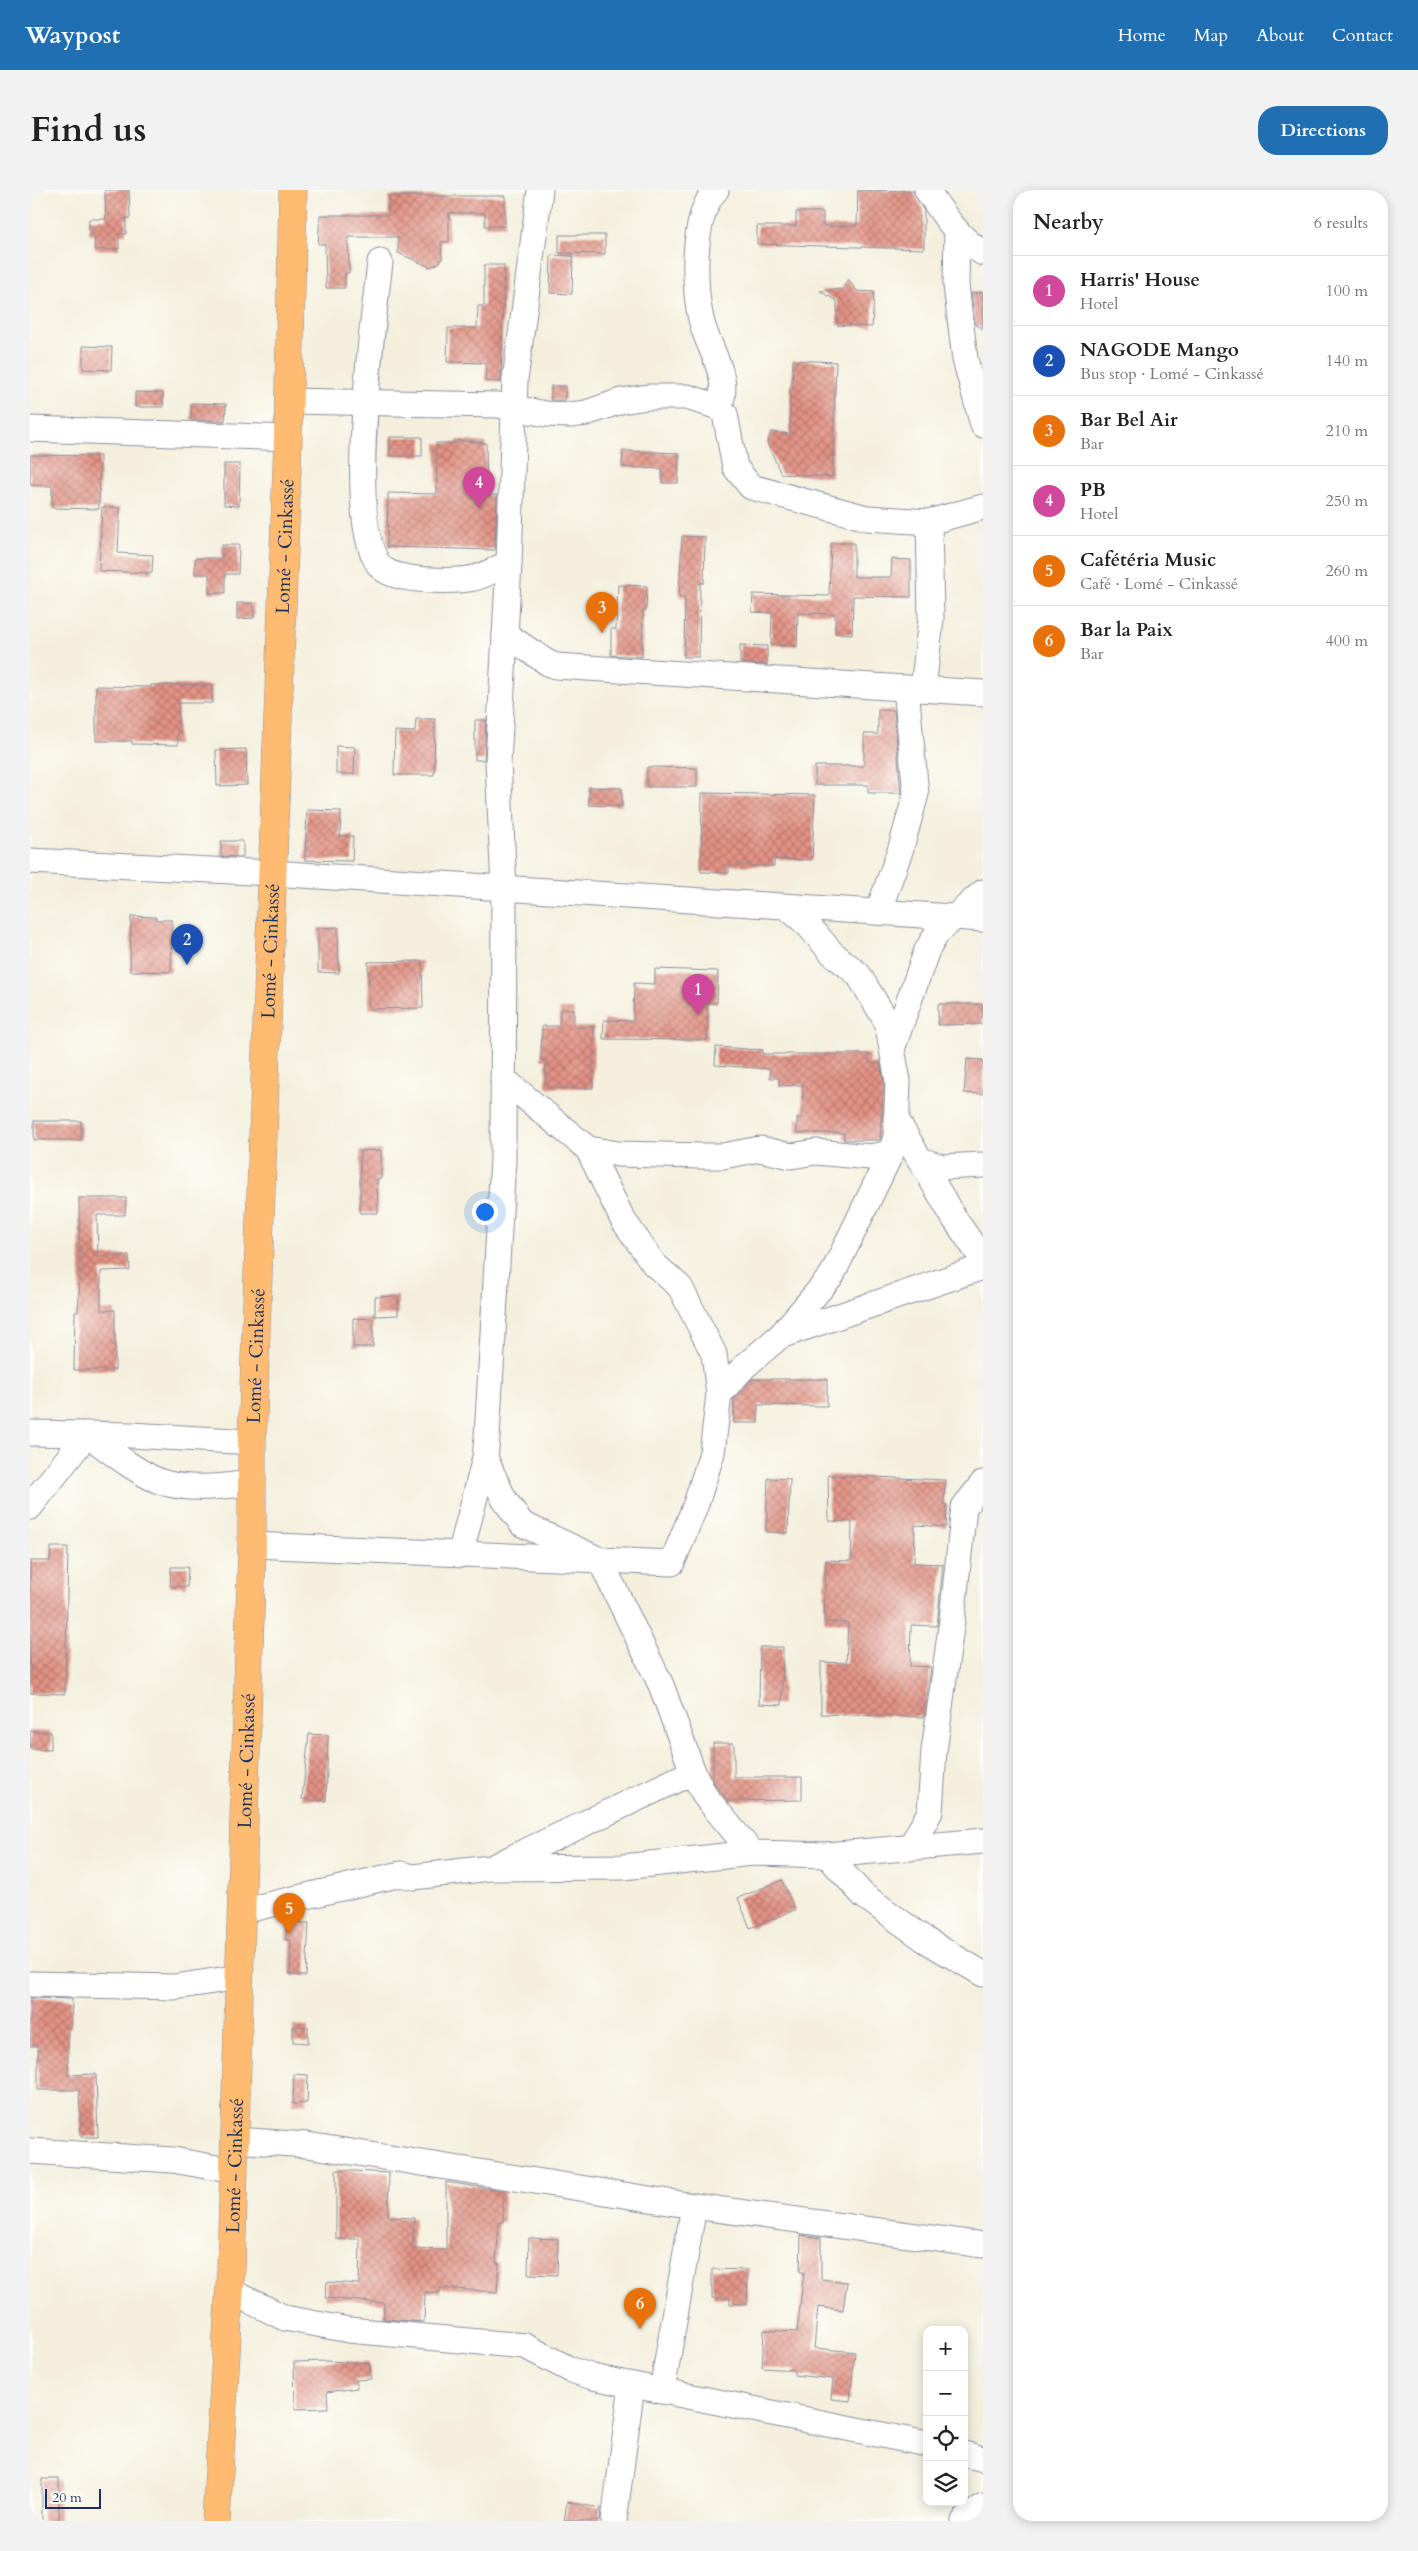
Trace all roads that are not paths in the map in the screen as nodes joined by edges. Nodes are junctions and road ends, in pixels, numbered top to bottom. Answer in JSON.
{"nodes":[{"id":1,"x":293,"y":190,"type":"edge"},
{"id":2,"x":540,"y":190,"type":"edge"},
{"id":3,"x":716,"y":190,"type":"edge"},
{"id":4,"x":927,"y":190,"type":"edge"},
{"id":5,"x":957,"y":231,"type":"junction"},
{"id":6,"x":983,"y":253,"type":"edge"},
{"id":7,"x":380,"y":262,"type":"dead end"},
{"id":8,"x":288,"y":400,"type":"junction"},
{"id":9,"x":365,"y":402,"type":"junction"},
{"id":10,"x":719,"y":407,"type":"junction"},
{"id":11,"x":514,"y":408,"type":"junction"},
{"id":12,"x":983,"y":425,"type":"edge"},
{"id":13,"x":30,"y":429,"type":"edge"},
{"id":14,"x":288,"y":438,"type":"junction"},
{"id":15,"x":983,"y":508,"type":"edge"},
{"id":16,"x":929,"y":522,"type":"junction"},
{"id":17,"x":509,"y":564,"type":"junction"},
{"id":18,"x":505,"y":634,"type":"junction"},
{"id":19,"x":915,"y":689,"type":"junction"},
{"id":20,"x":983,"y":693,"type":"edge"},
{"id":21,"x":30,"y":861,"type":"edge"},
{"id":22,"x":272,"y":873,"type":"junction"},
{"id":23,"x":504,"y":889,"type":"junction"},
{"id":24,"x":983,"y":892,"type":"edge"},
{"id":25,"x":788,"y":908,"type":"junction"},
{"id":26,"x":878,"y":912,"type":"junction"},
{"id":27,"x":957,"y":917,"type":"junction"},
{"id":28,"x":983,"y":919,"type":"edge"},
{"id":29,"x":892,"y":1049,"type":"junction"},
{"id":30,"x":503,"y":1079,"type":"junction"},
{"id":31,"x":896,"y":1119,"type":"junction"},
{"id":32,"x":588,"y":1150,"type":"junction"},
{"id":33,"x":891,"y":1153,"type":"junction"},
{"id":34,"x":920,"y":1160,"type":"junction"},
{"id":35,"x":983,"y":1165,"type":"edge"},
{"id":36,"x":983,"y":1260,"type":"edge"},
{"id":37,"x":983,"y":1267,"type":"edge"},
{"id":38,"x":780,"y":1336,"type":"junction"},
{"id":39,"x":719,"y":1394,"type":"junction"},
{"id":40,"x":30,"y":1433,"type":"edge"},
{"id":41,"x":87,"y":1434,"type":"junction"},
{"id":42,"x":252,"y":1442,"type":"junction"},
{"id":43,"x":485,"y":1458,"type":"junction"},
{"id":44,"x":252,"y":1483,"type":"junction"},
{"id":45,"x":983,"y":1483,"type":"edge"},
{"id":46,"x":30,"y":1507,"type":"edge"},
{"id":47,"x":252,"y":1545,"type":"junction"},
{"id":48,"x":460,"y":1555,"type":"junction"},
{"id":49,"x":600,"y":1560,"type":"junction"},
{"id":50,"x":693,"y":1772,"type":"junction"},
{"id":51,"x":983,"y":1842,"type":"edge"},
{"id":52,"x":910,"y":1848,"type":"junction"},
{"id":53,"x":752,"y":1853,"type":"junction"},
{"id":54,"x":827,"y":1855,"type":"junction"},
{"id":55,"x":490,"y":1868,"type":"junction"},
{"id":56,"x":242,"y":1911,"type":"junction"},
{"id":57,"x":983,"y":1974,"type":"edge"},
{"id":58,"x":240,"y":1977,"type":"junction"},
{"id":59,"x":30,"y":1984,"type":"edge"},
{"id":60,"x":235,"y":2140,"type":"junction"},
{"id":61,"x":30,"y":2151,"type":"edge"},
{"id":62,"x":234,"y":2171,"type":"junction"},
{"id":63,"x":694,"y":2206,"type":"junction"},
{"id":64,"x":983,"y":2245,"type":"edge"},
{"id":65,"x":230,"y":2292,"type":"junction"},
{"id":66,"x":632,"y":2385,"type":"junction"},
{"id":67,"x":662,"y":2391,"type":"junction"},
{"id":68,"x":923,"y":2443,"type":"edge"},
{"id":69,"x":968,"y":2455,"type":"edge"},
{"id":70,"x":983,"y":2459,"type":"edge"},
{"id":71,"x":983,"y":2506,"type":"edge"},
{"id":72,"x":216,"y":2521,"type":"edge"},
{"id":73,"x":614,"y":2521,"type":"edge"},
{"id":74,"x":964,"y":2521,"type":"edge"}],
"edges":[{"from":1,"to":8,"type":"highway","name":"Lomé - Cinkassé"},
{"from":2,"to":11,"type":"street"},
{"from":3,"to":10,"type":"street"},
{"from":4,"to":5,"type":"street"},
{"from":5,"to":6,"type":"street"},
{"from":5,"to":12,"type":"street"},
{"from":7,"to":9,"type":"street"},
{"from":8,"to":9,"type":"street"},
{"from":8,"to":14,"type":"highway","name":"Lomé - Cinkassé"},
{"from":9,"to":11,"type":"street"},
{"from":9,"to":17,"type":"street"},
{"from":10,"to":11,"type":"street"},
{"from":10,"to":16,"type":"street"},
{"from":11,"to":17,"type":"street"},
{"from":13,"to":14,"type":"street"},
{"from":14,"to":22,"type":"highway","name":"Lomé - Cinkassé"},
{"from":15,"to":16,"type":"street"},
{"from":16,"to":19,"type":"street"},
{"from":17,"to":18,"type":"street"},
{"from":18,"to":19,"type":"street"},
{"from":18,"to":23,"type":"street"},
{"from":19,"to":20,"type":"street"},
{"from":19,"to":26,"type":"street"},
{"from":21,"to":22,"type":"street"},
{"from":22,"to":23,"type":"street"},
{"from":22,"to":42,"type":"highway","name":"Lomé - Cinkassé"},
{"from":23,"to":25,"type":"street"},
{"from":23,"to":30,"type":"street"},
{"from":24,"to":27,"type":"street"},
{"from":25,"to":26,"type":"street"},
{"from":25,"to":29,"type":"street"},
{"from":26,"to":27,"type":"street"},
{"from":27,"to":28,"type":"street"},
{"from":27,"to":29,"type":"street"},
{"from":29,"to":31,"type":"street"},
{"from":30,"to":32,"type":"street"},
{"from":30,"to":43,"type":"street"},
{"from":31,"to":33,"type":"street"},
{"from":31,"to":34,"type":"street"},
{"from":32,"to":33,"type":"street"},
{"from":32,"to":39,"type":"street"},
{"from":33,"to":38,"type":"street"},
{"from":34,"to":35,"type":"street"},
{"from":34,"to":36,"type":"street"},
{"from":37,"to":38,"type":"street"},
{"from":38,"to":39,"type":"street"},
{"from":39,"to":49,"type":"street"},
{"from":40,"to":41,"type":"street"},
{"from":41,"to":42,"type":"street"},
{"from":41,"to":44,"type":"street"},
{"from":41,"to":46,"type":"street"},
{"from":42,"to":44,"type":"highway","name":"Lomé - Cinkassé"},
{"from":43,"to":48,"type":"street"},
{"from":43,"to":49,"type":"street"},
{"from":44,"to":47,"type":"highway","name":"Lomé - Cinkassé"},
{"from":45,"to":52,"type":"street"},
{"from":47,"to":48,"type":"street"},
{"from":47,"to":56,"type":"highway","name":"Lomé - Cinkassé"},
{"from":48,"to":49,"type":"street"},
{"from":49,"to":50,"type":"street"},
{"from":50,"to":53,"type":"street"},
{"from":50,"to":55,"type":"street"},
{"from":51,"to":52,"type":"street"},
{"from":52,"to":54,"type":"street"},
{"from":53,"to":54,"type":"street"},
{"from":53,"to":55,"type":"street"},
{"from":54,"to":57,"type":"street"},
{"from":55,"to":56,"type":"street"},
{"from":56,"to":58,"type":"highway","name":"Lomé - Cinkassé"},
{"from":58,"to":59,"type":"street"},
{"from":58,"to":60,"type":"highway","name":"Lomé - Cinkassé"},
{"from":60,"to":62,"type":"highway","name":"Lomé - Cinkassé"},
{"from":60,"to":63,"type":"street"},
{"from":61,"to":62,"type":"street"},
{"from":62,"to":65,"type":"highway","name":"Lomé - Cinkassé"},
{"from":63,"to":64,"type":"street"},
{"from":63,"to":67,"type":"street"},
{"from":65,"to":66,"type":"street"},
{"from":65,"to":72,"type":"highway","name":"Lomé - Cinkassé"},
{"from":66,"to":67,"type":"street"},
{"from":66,"to":73,"type":"street"},
{"from":67,"to":68,"type":"street"},
{"from":69,"to":70,"type":"street"},
{"from":71,"to":74,"type":"street"}]}
